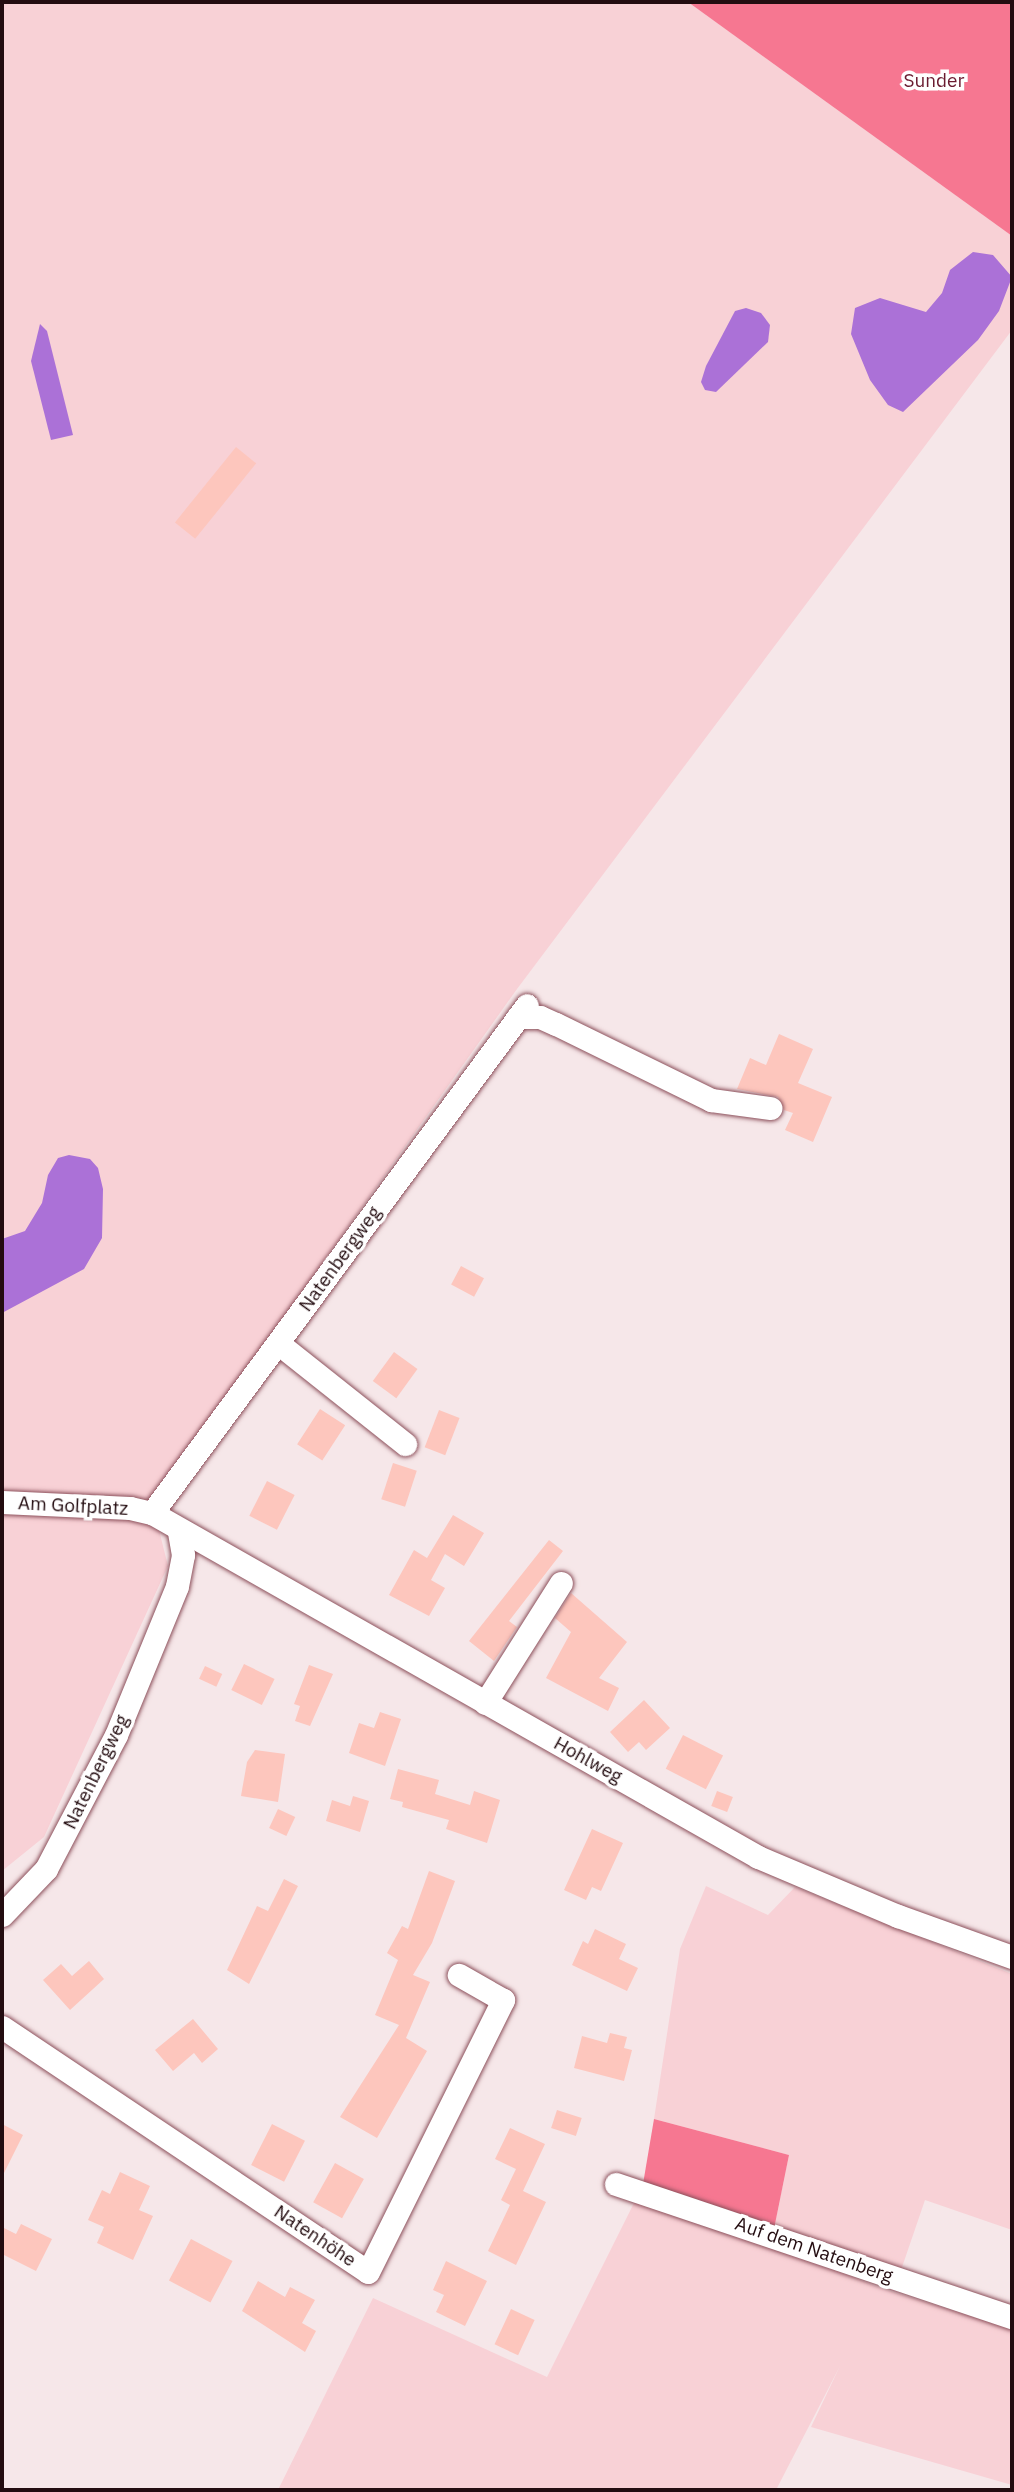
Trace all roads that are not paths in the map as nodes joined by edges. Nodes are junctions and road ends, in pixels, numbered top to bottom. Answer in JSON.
{"nodes":[{"id":1,"x":769,"y":1108,"type":"dead end"},
{"id":2,"x":279,"y":1344,"type":"junction"},
{"id":3,"x":405,"y":1444,"type":"dead end"},
{"id":4,"x":2,"y":1502,"type":"edge"},
{"id":5,"x":152,"y":1513,"type":"junction"},
{"id":6,"x":179,"y":1532,"type":"junction"},
{"id":7,"x":561,"y":1583,"type":"dead end"},
{"id":8,"x":485,"y":1703,"type":"junction"},
{"id":9,"x":2,"y":1915,"type":"edge"},
{"id":10,"x":1012,"y":1957,"type":"edge"},
{"id":11,"x":459,"y":1975,"type":"dead end"},
{"id":12,"x":2,"y":2027,"type":"edge"},
{"id":13,"x":617,"y":2184,"type":"dead end"},
{"id":14,"x":1012,"y":2317,"type":"edge"}],
"edges":[{"from":1,"to":2,"type":"street","name":"Natenbergweg"},
{"from":2,"to":3,"type":"street"},
{"from":2,"to":5,"type":"street","name":"Natenbergweg"},
{"from":4,"to":5,"type":"street","name":"Am Golfplatz"},
{"from":5,"to":6,"type":"street","name":"Am Golfplatz"},
{"from":6,"to":8,"type":"street","name":"Hohlweg"},
{"from":6,"to":9,"type":"street","name":"Natenbergweg"},
{"from":7,"to":8,"type":"street"},
{"from":8,"to":10,"type":"street","name":"Hohlweg"},
{"from":11,"to":12,"type":"street","name":"Natenhöhe"},
{"from":13,"to":14,"type":"street","name":"Auf dem Natenberg"}]}
